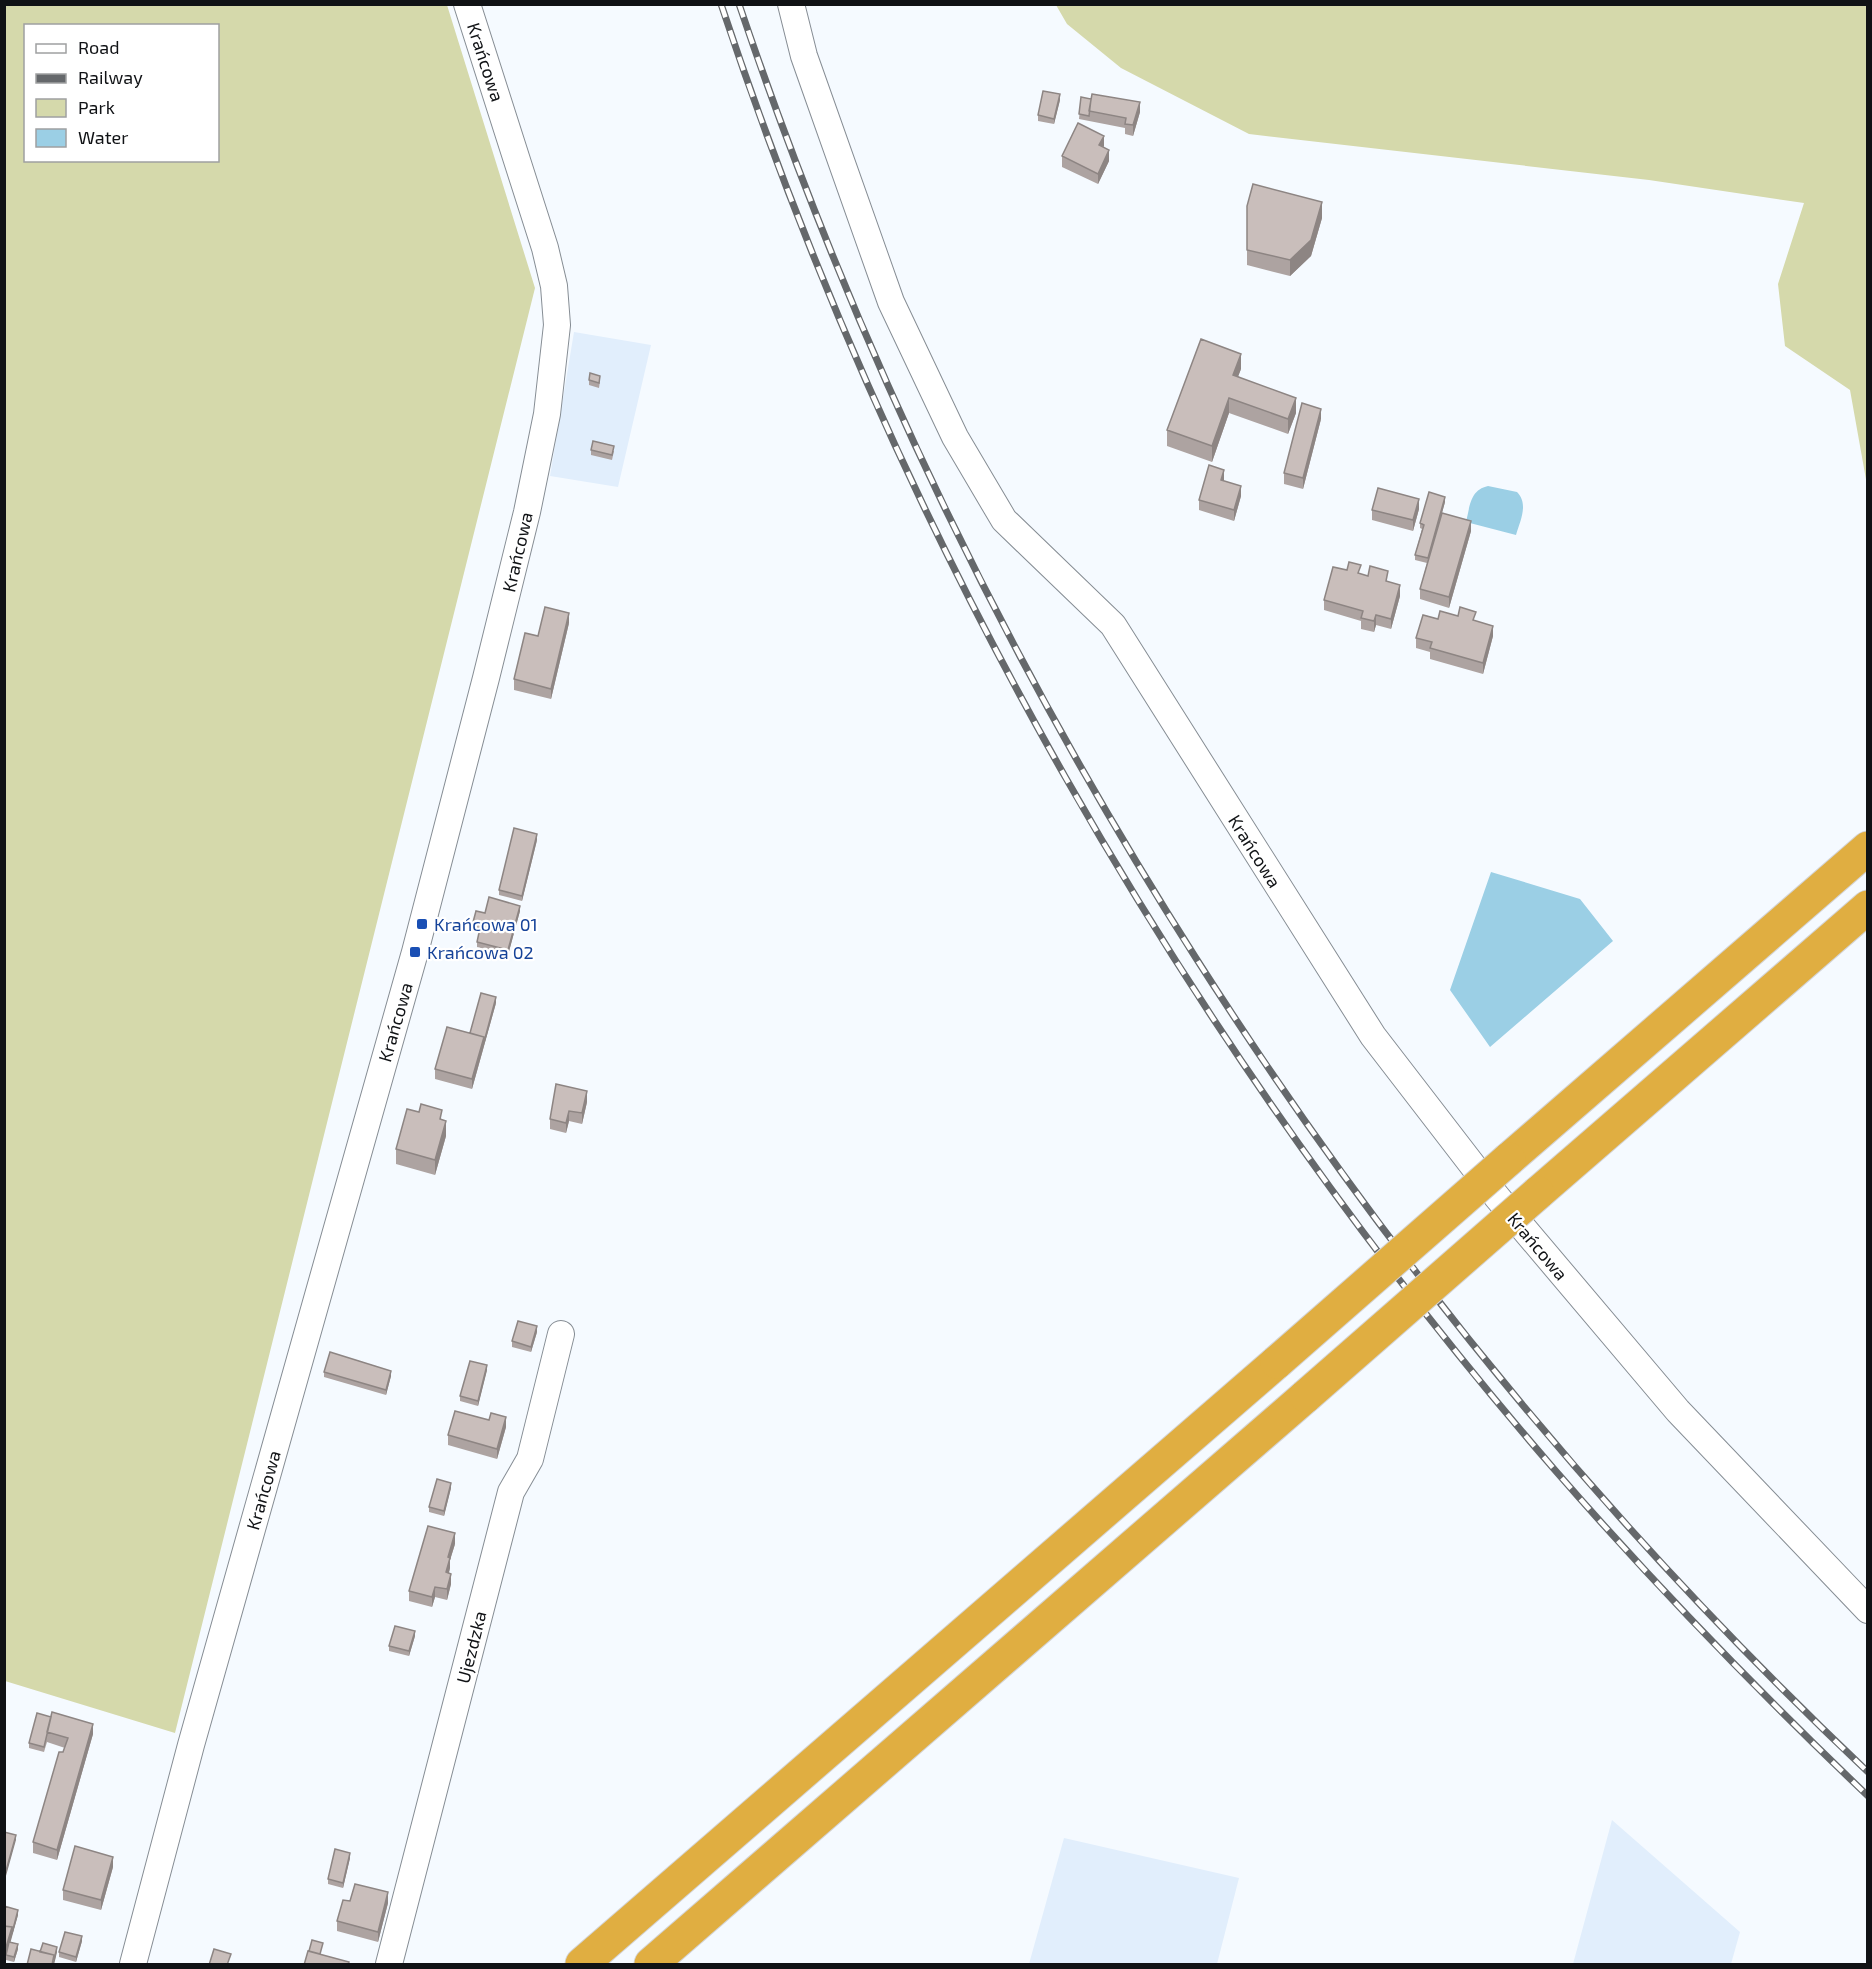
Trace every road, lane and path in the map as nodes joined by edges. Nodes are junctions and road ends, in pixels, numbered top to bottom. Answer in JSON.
{"nodes":[{"id":1,"x":467,"y":4,"type":"edge"},
{"id":2,"x":791,"y":4,"type":"edge"},
{"id":3,"x":1868,"y":848,"type":"edge"},
{"id":4,"x":1868,"y":907,"type":"edge"},
{"id":5,"x":561,"y":1334,"type":"dead end"},
{"id":6,"x":1868,"y":1611,"type":"edge"},
{"id":7,"x":133,"y":1965,"type":"edge"},
{"id":8,"x":389,"y":1965,"type":"edge"},
{"id":9,"x":582,"y":1965,"type":"edge"},
{"id":10,"x":651,"y":1965,"type":"edge"}],
"edges":[{"from":1,"to":7,"type":"street","name":"Krańcowa"},
{"from":2,"to":6,"type":"street","name":"Krańcowa"},
{"from":3,"to":9,"type":"highway","bridge":true},
{"from":4,"to":10,"type":"highway","bridge":true},
{"from":5,"to":8,"type":"street","name":"Ujezdzka"}]}
